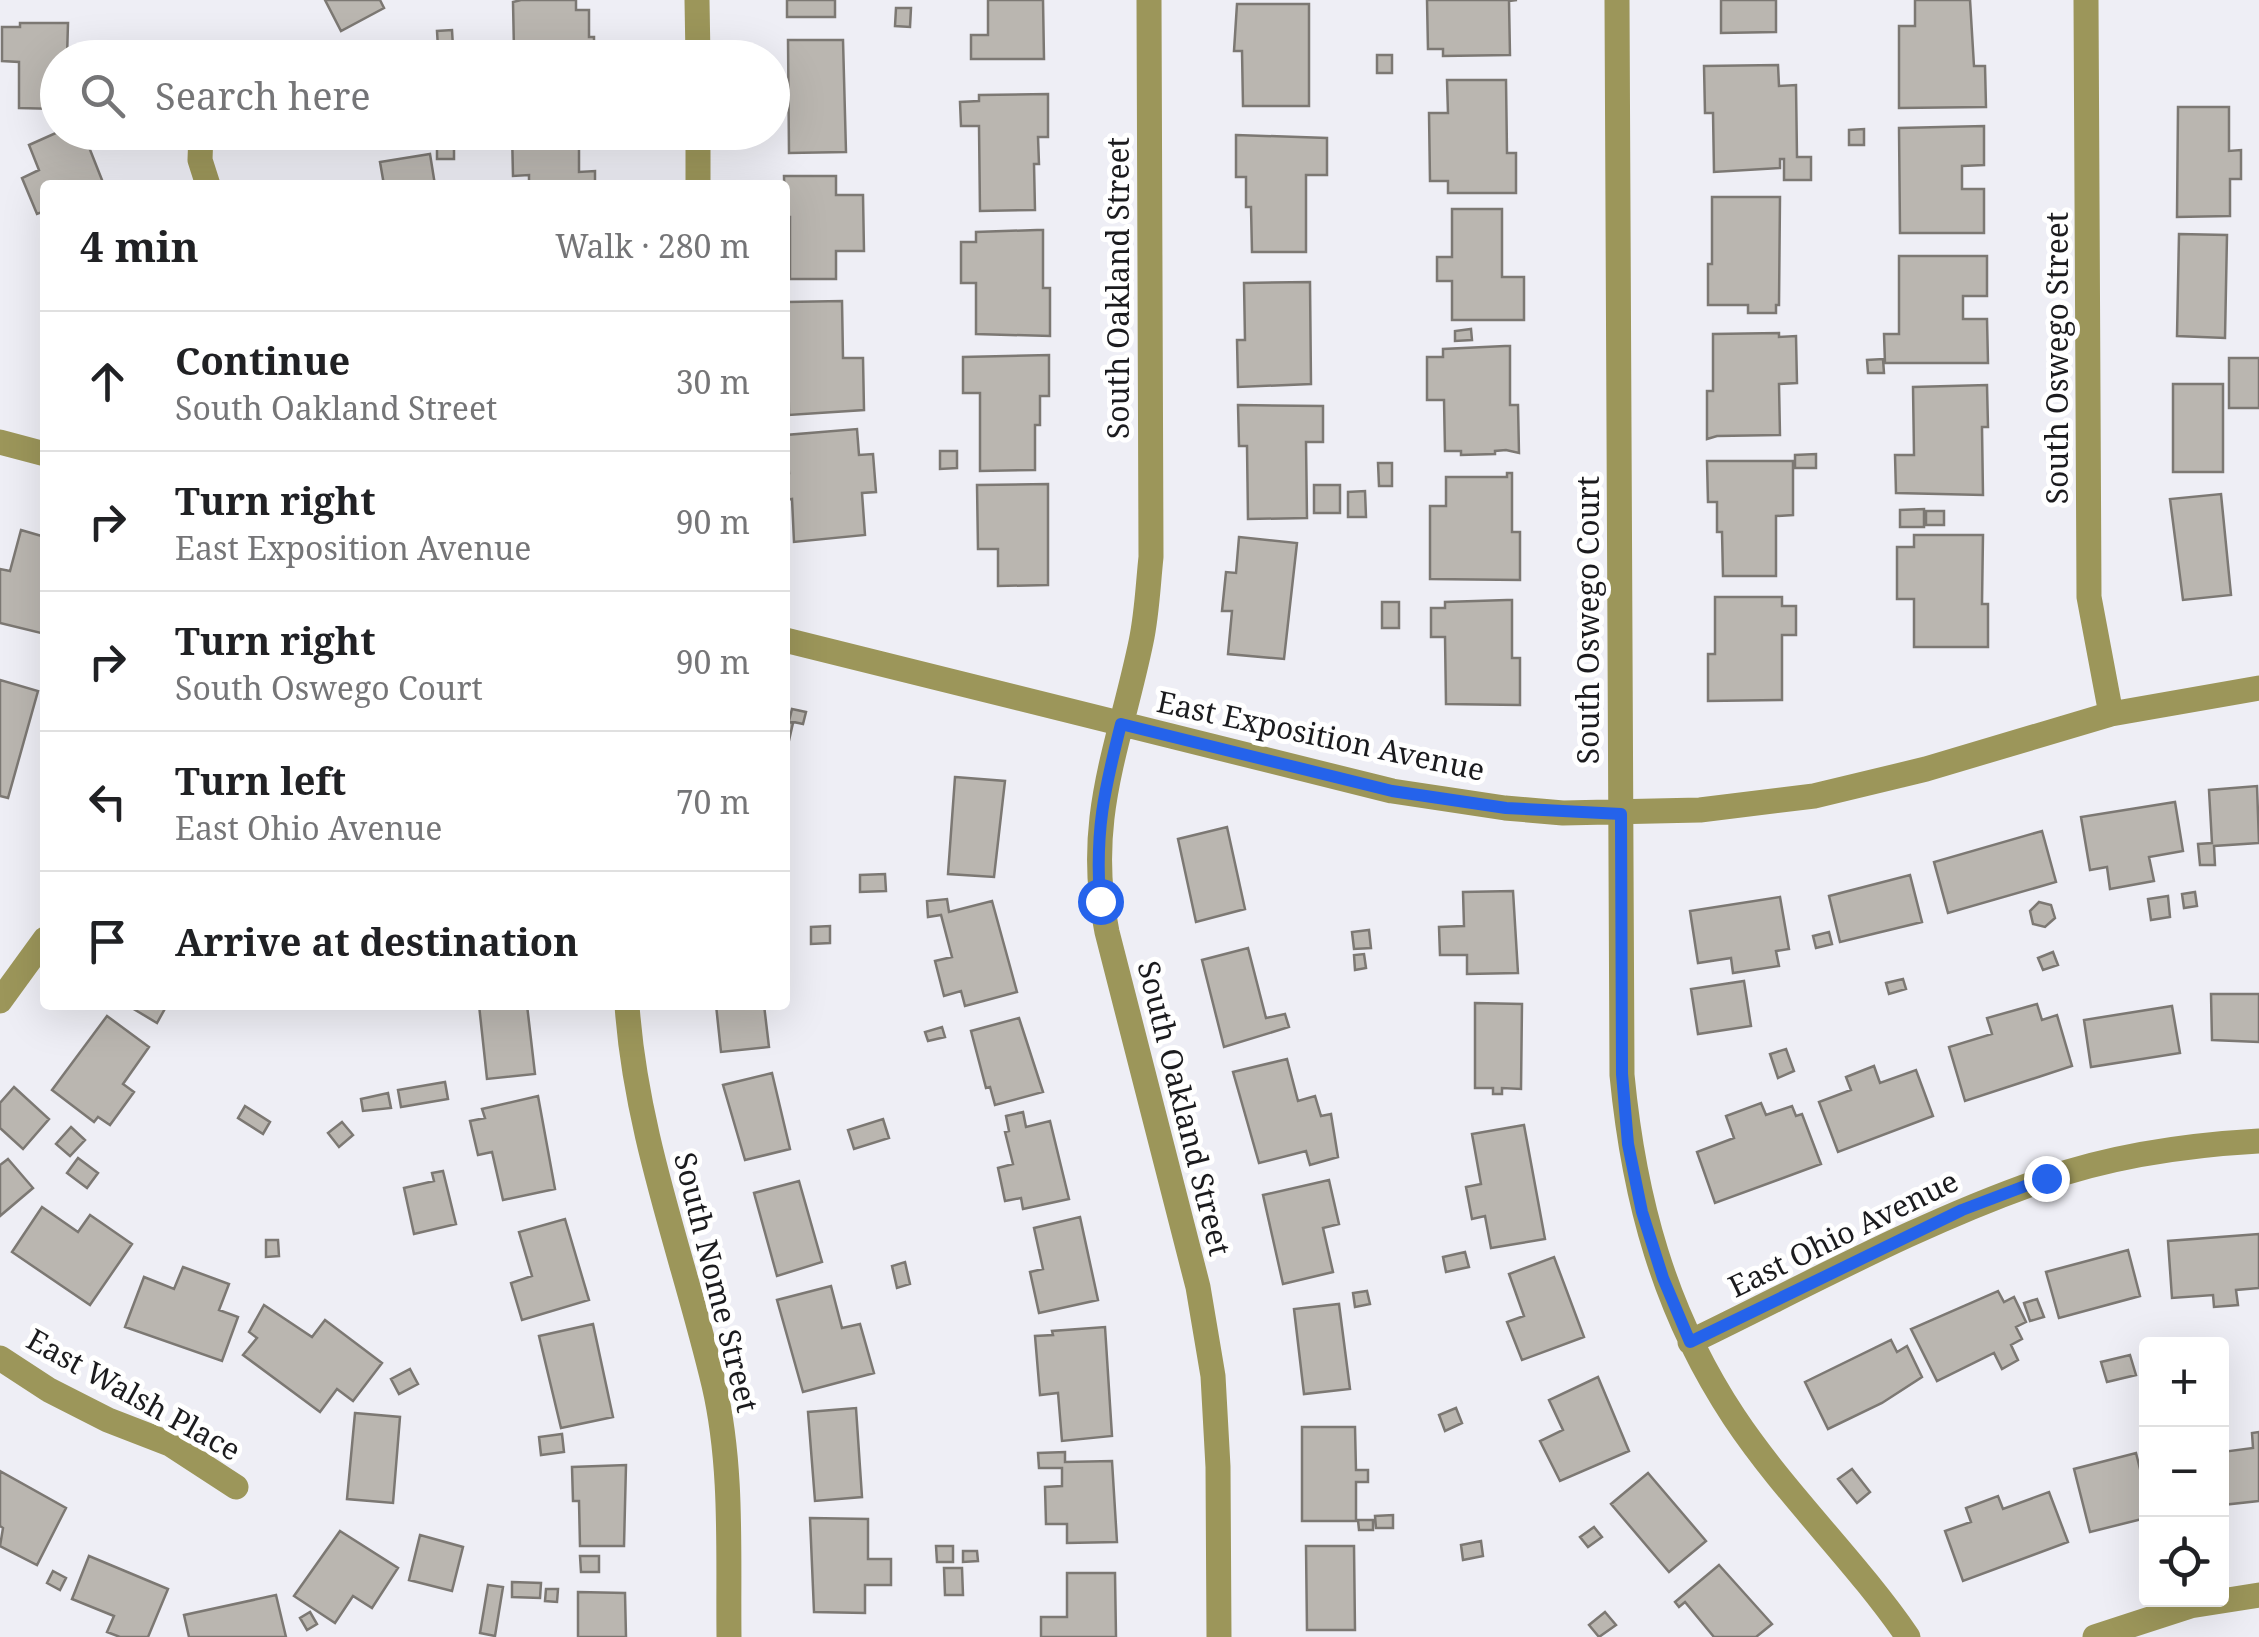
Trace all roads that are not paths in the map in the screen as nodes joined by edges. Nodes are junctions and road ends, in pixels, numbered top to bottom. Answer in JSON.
{"nodes":[{"id":1,"x":698,"y":0,"type":"edge"},
{"id":2,"x":1148,"y":0,"type":"edge"},
{"id":3,"x":1617,"y":0,"type":"edge"},
{"id":4,"x":2086,"y":0,"type":"edge"},
{"id":5,"x":698,"y":40,"type":"edge"},
{"id":6,"x":200,"y":150,"type":"edge"},
{"id":7,"x":698,"y":150,"type":"edge"},
{"id":8,"x":206,"y":180,"type":"edge"},
{"id":9,"x":698,"y":180,"type":"edge"},
{"id":10,"x":0,"y":442,"type":"edge"},
{"id":11,"x":40,"y":453,"type":"edge"},
{"id":12,"x":790,"y":641,"type":"edge"},
{"id":13,"x":2259,"y":688,"type":"edge"},
{"id":14,"x":2112,"y":714,"type":"junction"},
{"id":15,"x":1121,"y":724,"type":"junction"},
{"id":16,"x":1621,"y":814,"type":"junction"},
{"id":17,"x":40,"y":946,"type":"edge"},
{"id":18,"x":0,"y":1001,"type":"edge"},
{"id":19,"x":628,"y":1010,"type":"edge"},
{"id":20,"x":2259,"y":1141,"type":"edge"},
{"id":21,"x":1690,"y":1342,"type":"junction"},
{"id":22,"x":0,"y":1358,"type":"edge"},
{"id":23,"x":236,"y":1488,"type":"dead end"},
{"id":24,"x":2259,"y":1594,"type":"edge"},
{"id":25,"x":728,"y":1637,"type":"edge"},
{"id":26,"x":1219,"y":1637,"type":"edge"},
{"id":27,"x":1908,"y":1637,"type":"edge"},
{"id":28,"x":2095,"y":1637,"type":"edge"}],
"edges":[{"from":1,"to":5,"type":"street"},
{"from":2,"to":15,"type":"street","name":"South Oakland Street"},
{"from":3,"to":16,"type":"street","name":"South Oswego Court"},
{"from":4,"to":14,"type":"street","name":"South Oswego Street"},
{"from":6,"to":8,"type":"street"},
{"from":7,"to":9,"type":"street"},
{"from":10,"to":11,"type":"street"},
{"from":12,"to":15,"type":"street","name":"East Exposition Avenue"},
{"from":13,"to":14,"type":"street","name":"East Exposition Avenue"},
{"from":14,"to":16,"type":"street","name":"East Exposition Avenue"},
{"from":15,"to":16,"type":"street","name":"East Exposition Avenue"},
{"from":15,"to":26,"type":"street","name":"South Oakland Street"},
{"from":16,"to":21,"type":"street","name":"South Oswego Court"},
{"from":17,"to":18,"type":"street"},
{"from":19,"to":25,"type":"street","name":"South Nome Street"},
{"from":20,"to":21,"type":"street","name":"East Ohio Avenue"},
{"from":21,"to":27,"type":"street","name":"South Oswego Court"},
{"from":22,"to":23,"type":"street","name":"East Walsh Place"},
{"from":24,"to":28,"type":"street"}]}
